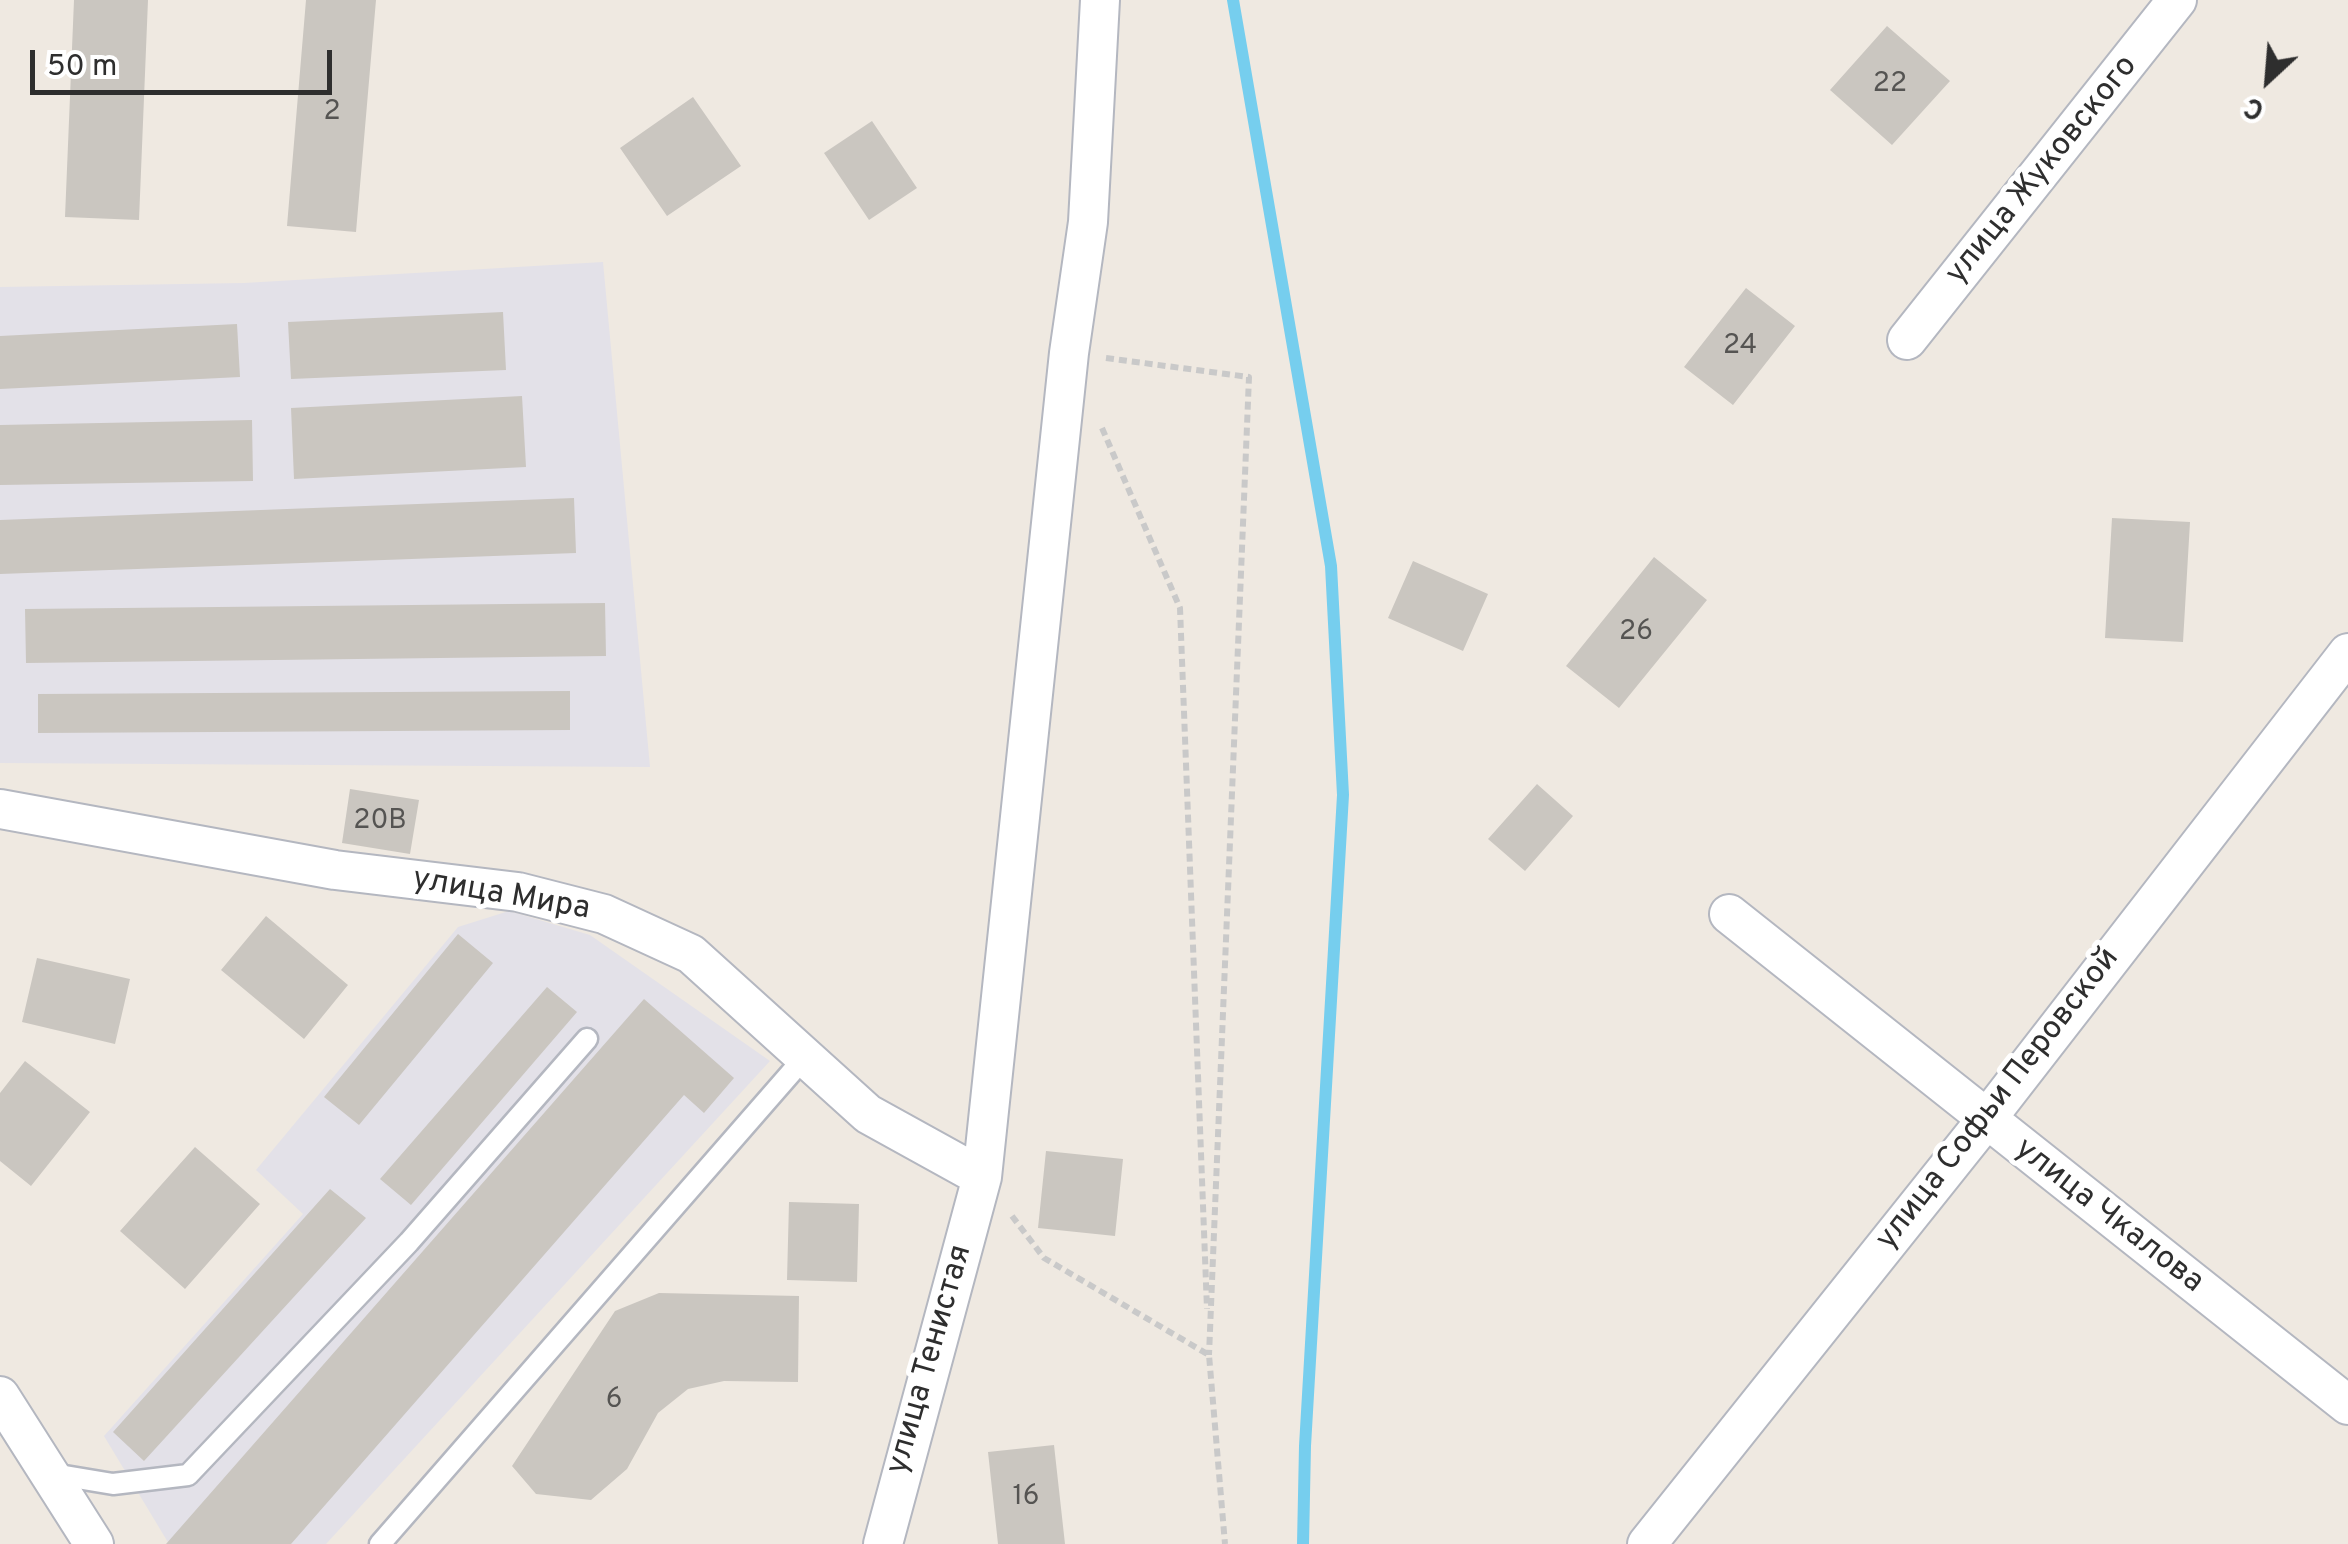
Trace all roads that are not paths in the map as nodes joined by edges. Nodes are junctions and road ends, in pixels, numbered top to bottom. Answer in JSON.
{"nodes":[{"id":1,"x":1100,"y":0,"type":"edge"},
{"id":2,"x":2177,"y":0,"type":"edge"},
{"id":3,"x":1907,"y":340,"type":"dead end"},
{"id":4,"x":2348,"y":654,"type":"edge"},
{"id":5,"x":0,"y":809,"type":"edge"},
{"id":6,"x":1729,"y":914,"type":"dead end"},
{"id":7,"x":587,"y":1039,"type":"dead end"},
{"id":8,"x":804,"y":1058,"type":"junction"},
{"id":9,"x":1985,"y":1120,"type":"junction"},
{"id":10,"x":982,"y":1176,"type":"junction"},
{"id":11,"x":0,"y":1396,"type":"edge"},
{"id":12,"x":2348,"y":1405,"type":"edge"},
{"id":13,"x":0,"y":1455,"type":"edge"},
{"id":14,"x":46,"y":1464,"type":"junction"},
{"id":15,"x":94,"y":1544,"type":"edge"},
{"id":16,"x":380,"y":1544,"type":"edge"},
{"id":17,"x":883,"y":1544,"type":"edge"},
{"id":18,"x":1647,"y":1544,"type":"edge"}],
"edges":[{"from":1,"to":10,"type":"street","name":"улица Тенистая"},
{"from":2,"to":3,"type":"street","name":"улица Жуковского"},
{"from":4,"to":9,"type":"street","name":"улица Софьи Перовской"},
{"from":5,"to":8,"type":"street","name":"улица Мира"},
{"from":6,"to":9,"type":"street","name":"улица Чкалова"},
{"from":7,"to":14,"type":"lane"},
{"from":8,"to":10,"type":"street","name":"улица Мира"},
{"from":8,"to":16,"type":"lane"},
{"from":9,"to":12,"type":"street","name":"улица Чкалова"},
{"from":9,"to":18,"type":"street","name":"улица Софьи Перовской"},
{"from":10,"to":17,"type":"street","name":"улица Тенистая"},
{"from":11,"to":14,"type":"street"},
{"from":13,"to":14,"type":"street"},
{"from":14,"to":15,"type":"street"}]}
